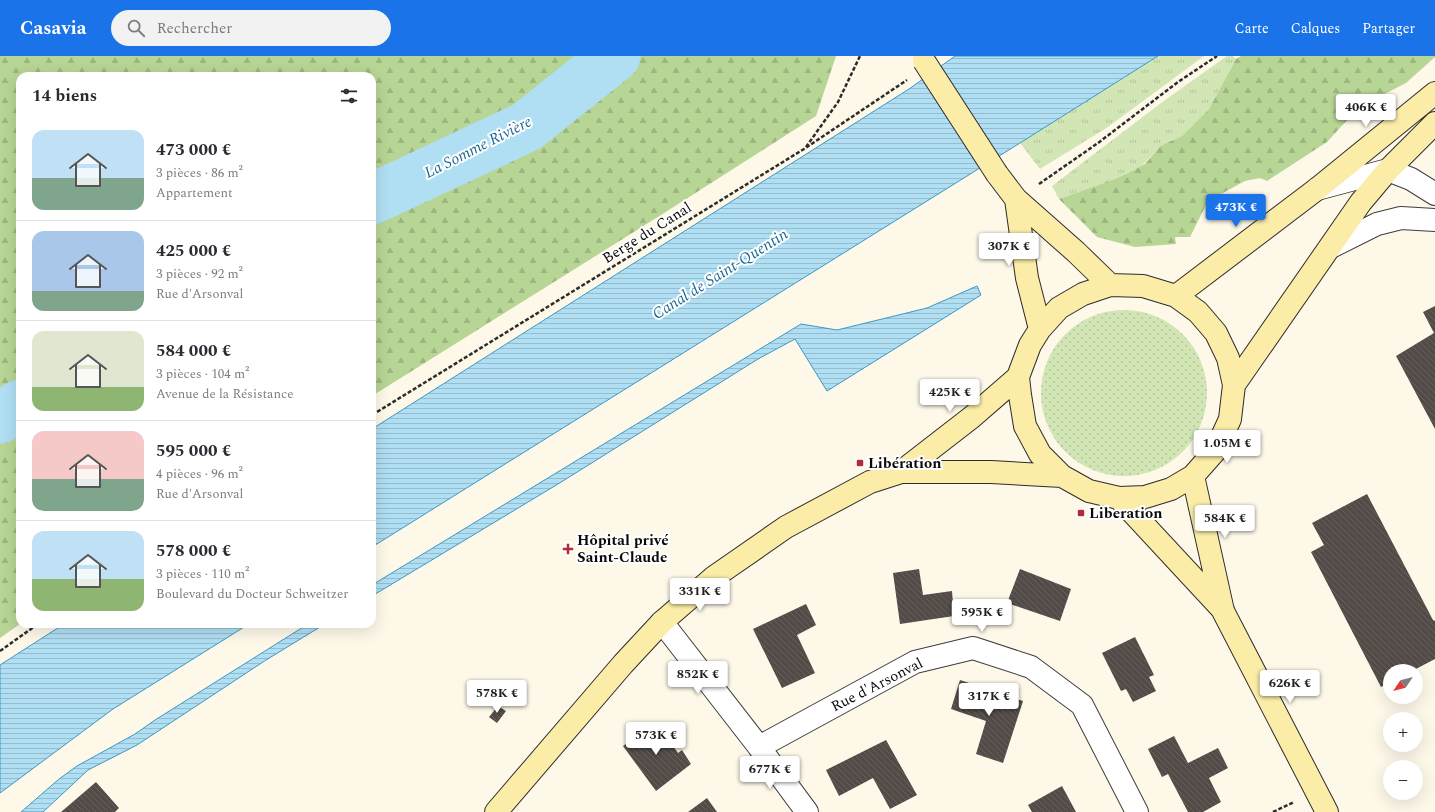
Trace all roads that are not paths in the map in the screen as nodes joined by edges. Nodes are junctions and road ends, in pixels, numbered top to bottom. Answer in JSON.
{"nodes":[{"id":1,"x":922,"y":59,"type":"edge"},
{"id":2,"x":1435,"y":93,"type":"edge"},
{"id":3,"x":1435,"y":123,"type":"edge"},
{"id":4,"x":1388,"y":170,"type":"junction"},
{"id":5,"x":1318,"y":189,"type":"junction"},
{"id":6,"x":1435,"y":194,"type":"edge"},
{"id":7,"x":1016,"y":199,"type":"junction"},
{"id":8,"x":1435,"y":220,"type":"edge"},
{"id":9,"x":1331,"y":247,"type":"junction"},
{"id":10,"x":1110,"y":285,"type":"junction"},
{"id":11,"x":1176,"y":296,"type":"junction"},
{"id":12,"x":1040,"y":329,"type":"junction"},
{"id":13,"x":1018,"y":377,"type":"junction"},
{"id":14,"x":1234,"y":385,"type":"junction"},
{"id":15,"x":901,"y":472,"type":"junction"},
{"id":16,"x":1062,"y":476,"type":"junction"},
{"id":17,"x":1193,"y":476,"type":"junction"},
{"id":18,"x":1119,"y":498,"type":"junction"},
{"id":19,"x":1223,"y":610,"type":"junction"},
{"id":20,"x":662,"y":622,"type":"junction"},
{"id":21,"x":759,"y":747,"type":"junction"},
{"id":22,"x":496,"y":812,"type":"edge"},
{"id":23,"x":807,"y":812,"type":"edge"},
{"id":24,"x":1136,"y":812,"type":"edge"},
{"id":25,"x":1327,"y":812,"type":"edge"}],
"edges":[{"from":1,"to":7,"type":"main road","bridge":true},
{"from":2,"to":5,"type":"main road"},
{"from":3,"to":4,"type":"main road"},
{"from":4,"to":5,"type":"street"},
{"from":4,"to":6,"type":"street"},
{"from":4,"to":9,"type":"main road"},
{"from":5,"to":11,"type":"main road"},
{"from":7,"to":10,"type":"main road"},
{"from":7,"to":12,"type":"main road"},
{"from":8,"to":9,"type":"street"},
{"from":9,"to":14,"type":"main road"},
{"from":10,"to":11,"type":"main road"},
{"from":10,"to":12,"type":"main road"},
{"from":11,"to":14,"type":"main road"},
{"from":12,"to":13,"type":"main road"},
{"from":13,"to":15,"type":"main road"},
{"from":13,"to":16,"type":"main road"},
{"from":14,"to":17,"type":"main road"},
{"from":15,"to":16,"type":"main road"},
{"from":15,"to":20,"type":"main road"},
{"from":16,"to":18,"type":"main road"},
{"from":17,"to":18,"type":"main road"},
{"from":17,"to":19,"type":"main road"},
{"from":18,"to":19,"type":"main road"},
{"from":19,"to":25,"type":"main road"},
{"from":20,"to":21,"type":"street"},
{"from":20,"to":22,"type":"main road"},
{"from":21,"to":23,"type":"street"},
{"from":21,"to":24,"type":"street","name":"Rue d'Arsonval"}]}
